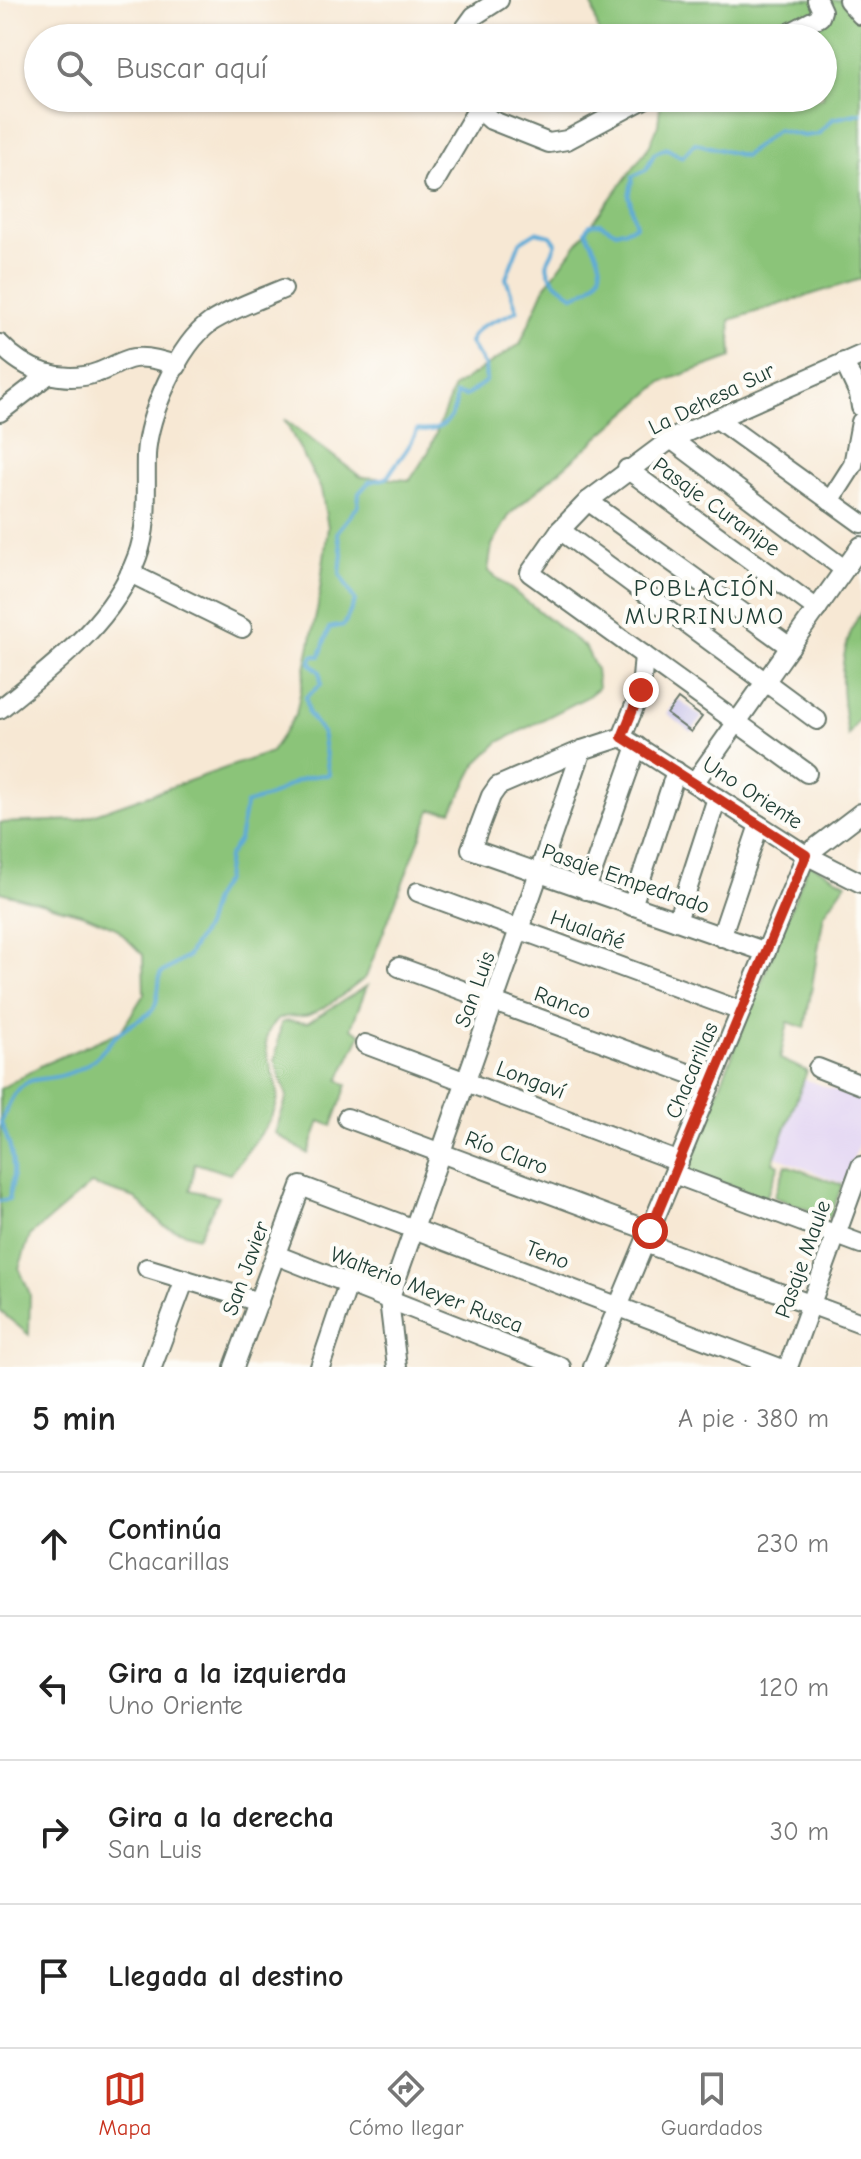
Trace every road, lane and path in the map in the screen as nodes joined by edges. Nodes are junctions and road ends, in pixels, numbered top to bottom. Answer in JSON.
{"nodes":[{"id":1,"x":499,"y":0,"type":"edge"},
{"id":2,"x":817,"y":0,"type":"edge"},
{"id":3,"x":848,"y":0,"type":"edge"},
{"id":4,"x":861,"y":15,"type":"edge"},
{"id":5,"x":468,"y":24,"type":"edge"},
{"id":6,"x":807,"y":24,"type":"edge"},
{"id":7,"x":467,"y":112,"type":"edge"},
{"id":8,"x":485,"y":112,"type":"edge"},
{"id":9,"x":618,"y":112,"type":"edge"},
{"id":10,"x":434,"y":183,"type":"dead end"},
{"id":11,"x":283,"y":289,"type":"dead end"},
{"id":12,"x":0,"y":344,"type":"edge"},
{"id":13,"x":852,"y":358,"type":"edge"},
{"id":14,"x":177,"y":366,"type":"junction"},
{"id":15,"x":49,"y":374,"type":"junction"},
{"id":16,"x":861,"y":407,"type":"edge"},
{"id":17,"x":0,"y":412,"type":"edge"},
{"id":18,"x":717,"y":419,"type":"junction"},
{"id":19,"x":861,"y":422,"type":"edge"},
{"id":20,"x":671,"y":439,"type":"junction"},
{"id":21,"x":627,"y":469,"type":"junction"},
{"id":22,"x":588,"y":501,"type":"junction"},
{"id":23,"x":830,"y":501,"type":"junction"},
{"id":24,"x":861,"y":523,"type":"edge"},
{"id":25,"x":560,"y":530,"type":"junction"},
{"id":26,"x":861,"y":546,"type":"edge"},
{"id":27,"x":844,"y":569,"type":"junction"},
{"id":28,"x":130,"y":573,"type":"junction"},
{"id":29,"x":817,"y":609,"type":"junction"},
{"id":30,"x":242,"y":628,"type":"dead end"},
{"id":31,"x":790,"y":647,"type":"junction"},
{"id":32,"x":644,"y":655,"type":"junction"},
{"id":33,"x":765,"y":682,"type":"junction"},
{"id":34,"x":0,"y":709,"type":"edge"},
{"id":35,"x":817,"y":720,"type":"dead end"},
{"id":36,"x":736,"y":721,"type":"junction"},
{"id":37,"x":630,"y":741,"type":"junction"},
{"id":38,"x":582,"y":750,"type":"junction"},
{"id":39,"x":676,"y":771,"type":"junction"},
{"id":40,"x":807,"y":773,"type":"dead end"},
{"id":41,"x":694,"y":783,"type":"junction"},
{"id":42,"x":717,"y":798,"type":"junction"},
{"id":43,"x":861,"y":813,"type":"edge"},
{"id":44,"x":759,"y":825,"type":"junction"},
{"id":45,"x":806,"y":855,"type":"junction"},
{"id":46,"x":539,"y":874,"type":"junction"},
{"id":47,"x":861,"y":883,"type":"edge"},
{"id":48,"x":586,"y":890,"type":"junction"},
{"id":49,"x":418,"y":892,"type":"dead end"},
{"id":50,"x":632,"y":906,"type":"junction"},
{"id":51,"x":677,"y":921,"type":"junction"},
{"id":52,"x":520,"y":930,"type":"junction"},
{"id":53,"x":721,"y":937,"type":"junction"},
{"id":54,"x":766,"y":952,"type":"junction"},
{"id":55,"x":399,"y":967,"type":"dead end"},
{"id":56,"x":495,"y":1002,"type":"junction"},
{"id":57,"x":741,"y":1011,"type":"junction"},
{"id":58,"x":365,"y":1044,"type":"dead end"},
{"id":59,"x":818,"y":1068,"type":"dead end"},
{"id":60,"x":467,"y":1080,"type":"junction"},
{"id":61,"x":712,"y":1082,"type":"junction"},
{"id":62,"x":861,"y":1085,"type":"edge"},
{"id":63,"x":347,"y":1118,"type":"dead end"},
{"id":64,"x":440,"y":1152,"type":"junction"},
{"id":65,"x":861,"y":1166,"type":"edge"},
{"id":66,"x":676,"y":1168,"type":"junction"},
{"id":67,"x":301,"y":1186,"type":"joint"},
{"id":68,"x":414,"y":1229,"type":"junction"},
{"id":69,"x":837,"y":1235,"type":"junction"},
{"id":70,"x":647,"y":1237,"type":"junction"},
{"id":71,"x":861,"y":1244,"type":"edge"},
{"id":72,"x":276,"y":1255,"type":"junction"},
{"id":73,"x":147,"y":1268,"type":"dead end"},
{"id":74,"x":185,"y":1279,"type":"junction"},
{"id":75,"x":348,"y":1284,"type":"junction"},
{"id":76,"x":389,"y":1300,"type":"junction"},
{"id":77,"x":259,"y":1302,"type":"junction"},
{"id":78,"x":812,"y":1304,"type":"junction"},
{"id":79,"x":618,"y":1307,"type":"junction"},
{"id":80,"x":861,"y":1323,"type":"edge"},
{"id":81,"x":152,"y":1367,"type":"edge"},
{"id":82,"x":234,"y":1367,"type":"edge"},
{"id":83,"x":320,"y":1367,"type":"edge"},
{"id":84,"x":397,"y":1367,"type":"edge"},
{"id":85,"x":561,"y":1367,"type":"edge"},
{"id":86,"x":593,"y":1367,"type":"edge"},
{"id":87,"x":777,"y":1367,"type":"edge"},
{"id":88,"x":788,"y":1367,"type":"edge"}],
"edges":[{"from":1,"to":5,"type":"street"},
{"from":2,"to":6,"type":"street"},
{"from":3,"to":4,"type":"street"},
{"from":7,"to":10,"type":"street"},
{"from":8,"to":9,"type":"street"},
{"from":11,"to":14,"type":"street"},
{"from":12,"to":15,"type":"street"},
{"from":13,"to":16,"type":"street"},
{"from":13,"to":18,"type":"street","name":"La Dehesa Sur"},
{"from":14,"to":15,"type":"street"},
{"from":14,"to":28,"type":"street"},
{"from":15,"to":17,"type":"street"},
{"from":18,"to":20,"type":"street","name":"La Dehesa Sur"},
{"from":18,"to":23,"type":"street"},
{"from":19,"to":23,"type":"street"},
{"from":20,"to":21,"type":"street","name":"La Dehesa Sur"},
{"from":20,"to":27,"type":"street"},
{"from":21,"to":22,"type":"street","name":"La Dehesa Sur"},
{"from":21,"to":29,"type":"street","name":"Pasaje Curanipe"},
{"from":22,"to":25,"type":"street","name":"La Dehesa Sur"},
{"from":22,"to":31,"type":"street"},
{"from":23,"to":24,"type":"street"},
{"from":25,"to":32,"type":"street","name":"La Dehesa Sur"},
{"from":25,"to":33,"type":"street"},
{"from":26,"to":27,"type":"street"},
{"from":27,"to":29,"type":"street"},
{"from":28,"to":30,"type":"street"},
{"from":28,"to":34,"type":"street"},
{"from":29,"to":31,"type":"street"},
{"from":31,"to":33,"type":"street"},
{"from":32,"to":36,"type":"street"},
{"from":32,"to":37,"type":"street"},
{"from":33,"to":35,"type":"street"},
{"from":33,"to":36,"type":"street"},
{"from":36,"to":40,"type":"street"},
{"from":36,"to":41,"type":"street"},
{"from":37,"to":38,"type":"street"},
{"from":37,"to":39,"type":"street","name":"Uno Oriente"},
{"from":37,"to":48,"type":"street"},
{"from":38,"to":46,"type":"street","name":"San Luis"},
{"from":38,"to":46,"type":"street","name":"Pasaje Empedrado"},
{"from":39,"to":41,"type":"street","name":"Uno Oriente"},
{"from":39,"to":50,"type":"street"},
{"from":41,"to":42,"type":"street","name":"Uno Oriente"},
{"from":42,"to":44,"type":"street","name":"Uno Oriente"},
{"from":42,"to":51,"type":"street"},
{"from":43,"to":45,"type":"street"},
{"from":44,"to":45,"type":"street","name":"Uno Oriente"},
{"from":44,"to":53,"type":"street"},
{"from":45,"to":47,"type":"street","name":"Uno Oriente"},
{"from":45,"to":54,"type":"street","name":"Chacarillas"},
{"from":46,"to":48,"type":"street","name":"Pasaje Empedrado"},
{"from":46,"to":52,"type":"street","name":"San Luis"},
{"from":48,"to":50,"type":"street","name":"Pasaje Empedrado"},
{"from":49,"to":52,"type":"street","name":"Hualañé"},
{"from":50,"to":51,"type":"street","name":"Pasaje Empedrado"},
{"from":51,"to":53,"type":"street","name":"Pasaje Empedrado"},
{"from":52,"to":56,"type":"street","name":"San Luis"},
{"from":52,"to":57,"type":"street","name":"Hualañé"},
{"from":53,"to":54,"type":"street","name":"Pasaje Empedrado"},
{"from":54,"to":57,"type":"street","name":"Chacarillas"},
{"from":55,"to":56,"type":"street","name":"Ranco"},
{"from":56,"to":60,"type":"street","name":"San Luis"},
{"from":56,"to":61,"type":"street","name":"Ranco"},
{"from":57,"to":61,"type":"street","name":"Chacarillas"},
{"from":58,"to":60,"type":"street","name":"Longaví"},
{"from":59,"to":62,"type":"street"},
{"from":60,"to":64,"type":"street","name":"San Luis"},
{"from":60,"to":66,"type":"street","name":"Longaví"},
{"from":61,"to":66,"type":"street","name":"Chacarillas"},
{"from":63,"to":64,"type":"street","name":"Río Claro"},
{"from":64,"to":68,"type":"street","name":"San Luis"},
{"from":64,"to":70,"type":"street","name":"Río Claro"},
{"from":65,"to":69,"type":"street","name":"Pasaje Maule"},
{"from":66,"to":69,"type":"street","name":"Longaví"},
{"from":66,"to":70,"type":"street","name":"Chacarillas"},
{"from":67,"to":68,"type":"street","name":"Teno"},
{"from":67,"to":72,"type":"street","name":"San Javier"},
{"from":68,"to":76,"type":"street","name":"San Luis"},
{"from":68,"to":79,"type":"street","name":"Teno"},
{"from":69,"to":71,"type":"street","name":"Longaví"},
{"from":69,"to":78,"type":"street","name":"Pasaje Maule"},
{"from":70,"to":78,"type":"street","name":"Río Claro"},
{"from":70,"to":79,"type":"street","name":"Chacarillas"},
{"from":72,"to":75,"type":"street","name":"Walterio Meyer Rusca"},
{"from":72,"to":77,"type":"street","name":"San Javier"},
{"from":73,"to":74,"type":"street"},
{"from":74,"to":77,"type":"street"},
{"from":74,"to":81,"type":"street"},
{"from":75,"to":76,"type":"street","name":"Walterio Meyer Rusca"},
{"from":75,"to":83,"type":"street"},
{"from":76,"to":84,"type":"street","name":"San Luis"},
{"from":76,"to":85,"type":"street","name":"Walterio Meyer Rusca"},
{"from":77,"to":82,"type":"street","name":"San Javier"},
{"from":78,"to":80,"type":"street","name":"Río Claro"},
{"from":78,"to":88,"type":"street","name":"Pasaje Maule"},
{"from":79,"to":86,"type":"street","name":"Chacarillas"},
{"from":79,"to":87,"type":"street","name":"Teno"}]}
